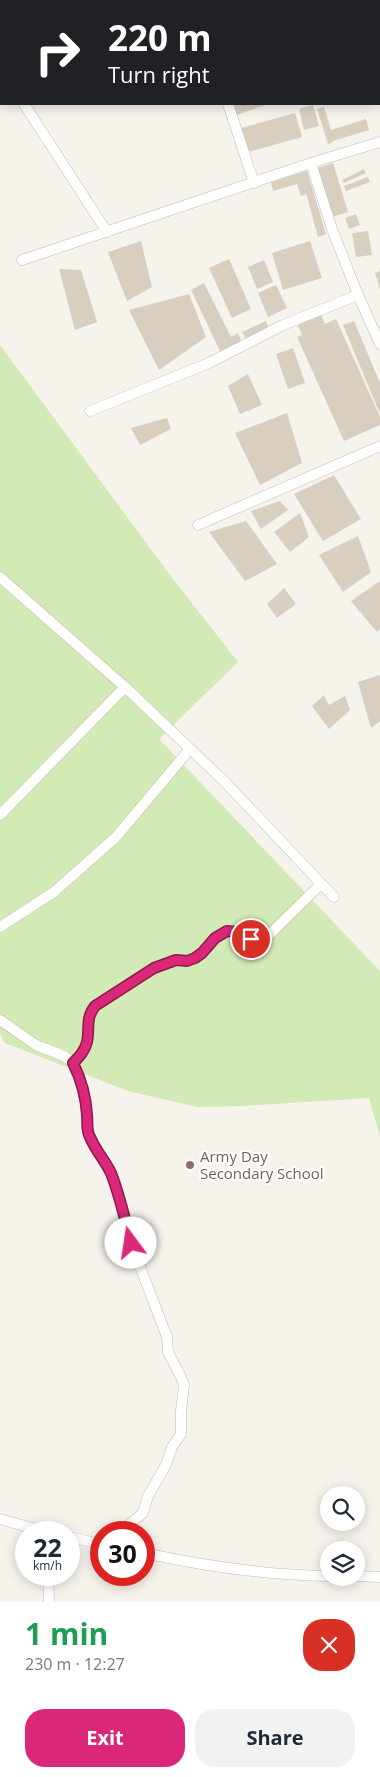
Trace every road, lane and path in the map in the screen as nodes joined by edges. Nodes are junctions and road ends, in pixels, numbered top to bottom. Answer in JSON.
{"nodes":[{"id":1,"x":25,"y":105,"type":"edge"},
{"id":2,"x":228,"y":105,"type":"edge"},
{"id":3,"x":380,"y":142,"type":"edge"},
{"id":4,"x":311,"y":163,"type":"junction"},
{"id":5,"x":254,"y":183,"type":"junction"},
{"id":6,"x":107,"y":232,"type":"junction"},
{"id":7,"x":22,"y":260,"type":"dead end"},
{"id":8,"x":358,"y":294,"type":"junction"},
{"id":9,"x":380,"y":344,"type":"edge"},
{"id":10,"x":90,"y":411,"type":"dead end"},
{"id":11,"x":380,"y":446,"type":"edge"},
{"id":12,"x":198,"y":525,"type":"dead end"},
{"id":13,"x":0,"y":577,"type":"edge"},
{"id":14,"x":125,"y":687,"type":"junction"},
{"id":15,"x":190,"y":749,"type":"junction"},
{"id":16,"x":0,"y":815,"type":"edge"},
{"id":17,"x":322,"y":884,"type":"junction"},
{"id":18,"x":334,"y":897,"type":"dead end"},
{"id":19,"x":0,"y":927,"type":"edge"},
{"id":20,"x":0,"y":1020,"type":"edge"},
{"id":21,"x":73,"y":1063,"type":"junction"},
{"id":22,"x":0,"y":1519,"type":"edge"},
{"id":23,"x":133,"y":1521,"type":"edge"},
{"id":24,"x":15,"y":1523,"type":"edge"},
{"id":25,"x":155,"y":1555,"type":"edge"},
{"id":26,"x":320,"y":1576,"type":"edge"},
{"id":27,"x":365,"y":1576,"type":"edge"},
{"id":28,"x":380,"y":1576,"type":"edge"},
{"id":29,"x":48,"y":1586,"type":"edge"},
{"id":30,"x":49,"y":1602,"type":"edge"}],
"edges":[{"from":1,"to":6,"type":"street"},
{"from":2,"to":5,"type":"street"},
{"from":3,"to":4,"type":"street"},
{"from":4,"to":5,"type":"street"},
{"from":4,"to":8,"type":"street"},
{"from":5,"to":6,"type":"street"},
{"from":6,"to":7,"type":"street"},
{"from":8,"to":9,"type":"street"},
{"from":8,"to":10,"type":"street"},
{"from":11,"to":12,"type":"street"},
{"from":13,"to":14,"type":"street"},
{"from":14,"to":15,"type":"street"},
{"from":14,"to":16,"type":"street"},
{"from":15,"to":17,"type":"street"},
{"from":15,"to":19,"type":"street"},
{"from":17,"to":18,"type":"street"},
{"from":17,"to":21,"type":"street"},
{"from":20,"to":21,"type":"street"},
{"from":21,"to":23,"type":"street"},
{"from":22,"to":24,"type":"street"},
{"from":25,"to":26,"type":"street"},
{"from":27,"to":28,"type":"street"},
{"from":29,"to":30,"type":"street"}]}
